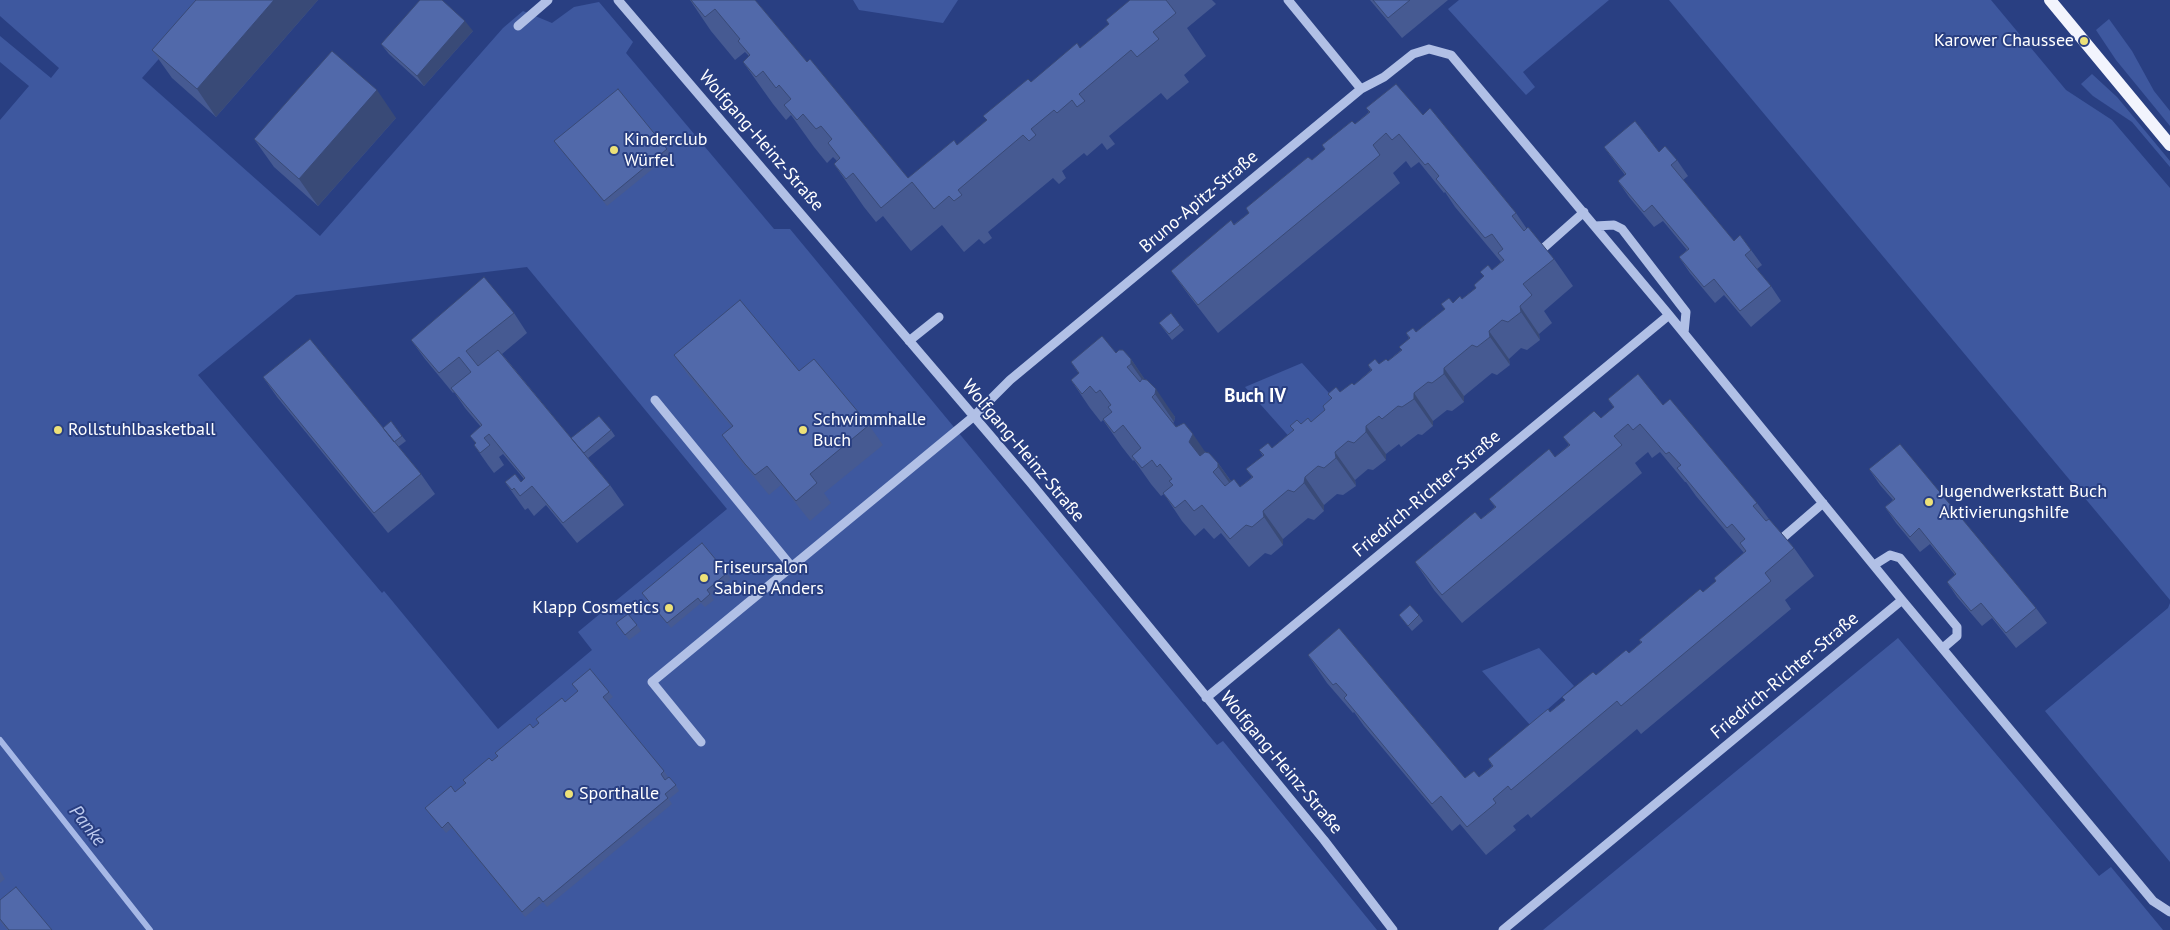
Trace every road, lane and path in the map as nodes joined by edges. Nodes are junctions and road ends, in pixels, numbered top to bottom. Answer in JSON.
{"nodes":[{"id":1,"x":548,"y":0,"type":"edge"},
{"id":2,"x":618,"y":0,"type":"edge"},
{"id":3,"x":1288,"y":0,"type":"edge"},
{"id":4,"x":2050,"y":0,"type":"edge"},
{"id":5,"x":518,"y":26,"type":"dead end"},
{"id":6,"x":1361,"y":89,"type":"junction"},
{"id":7,"x":2170,"y":145,"type":"edge"},
{"id":8,"x":1584,"y":212,"type":"junction"},
{"id":9,"x":1596,"y":226,"type":"junction"},
{"id":10,"x":1539,"y":252,"type":"edge"},
{"id":11,"x":1669,"y":315,"type":"junction"},
{"id":12,"x":939,"y":316,"type":"dead end"},
{"id":13,"x":1684,"y":334,"type":"junction"},
{"id":14,"x":909,"y":341,"type":"junction"},
{"id":15,"x":655,"y":400,"type":"dead end"},
{"id":16,"x":973,"y":416,"type":"junction"},
{"id":17,"x":1823,"y":503,"type":"junction"},
{"id":18,"x":1779,"y":541,"type":"edge"},
{"id":19,"x":1874,"y":566,"type":"junction"},
{"id":20,"x":792,"y":567,"type":"junction"},
{"id":21,"x":1902,"y":600,"type":"junction"},
{"id":22,"x":1943,"y":648,"type":"junction"},
{"id":23,"x":1206,"y":698,"type":"junction"},
{"id":24,"x":702,"y":742,"type":"dead end"},
{"id":25,"x":2170,"y":912,"type":"edge"},
{"id":26,"x":1393,"y":930,"type":"edge"},
{"id":27,"x":1503,"y":930,"type":"edge"}],
"edges":[{"from":1,"to":5,"type":"street"},
{"from":2,"to":14,"type":"street","name":"Wolfgang-Heinz-Straße"},
{"from":3,"to":6,"type":"street"},
{"from":4,"to":7,"type":"main road"},
{"from":6,"to":8,"type":"street"},
{"from":6,"to":16,"type":"street","name":"Bruno-Apitz-Straße"},
{"from":8,"to":9,"type":"street"},
{"from":8,"to":10,"type":"street"},
{"from":9,"to":11,"type":"street"},
{"from":9,"to":13,"type":"street"},
{"from":11,"to":13,"type":"street"},
{"from":11,"to":23,"type":"street","name":"Friedrich-Richter-Straße"},
{"from":12,"to":14,"type":"street"},
{"from":13,"to":17,"type":"street"},
{"from":14,"to":16,"type":"street","name":"Wolfgang-Heinz-Straße"},
{"from":15,"to":20,"type":"street"},
{"from":16,"to":20,"type":"street","name":"Bruno-Apitz-Straße"},
{"from":16,"to":23,"type":"street","name":"Wolfgang-Heinz-Straße"},
{"from":17,"to":18,"type":"street"},
{"from":17,"to":19,"type":"street"},
{"from":19,"to":21,"type":"street"},
{"from":19,"to":22,"type":"street"},
{"from":20,"to":24,"type":"street","name":"Bruno-Apitz-Straße"},
{"from":21,"to":22,"type":"street"},
{"from":21,"to":27,"type":"street","name":"Friedrich-Richter-Straße"},
{"from":22,"to":25,"type":"street"},
{"from":23,"to":26,"type":"street","name":"Wolfgang-Heinz-Straße"}]}
